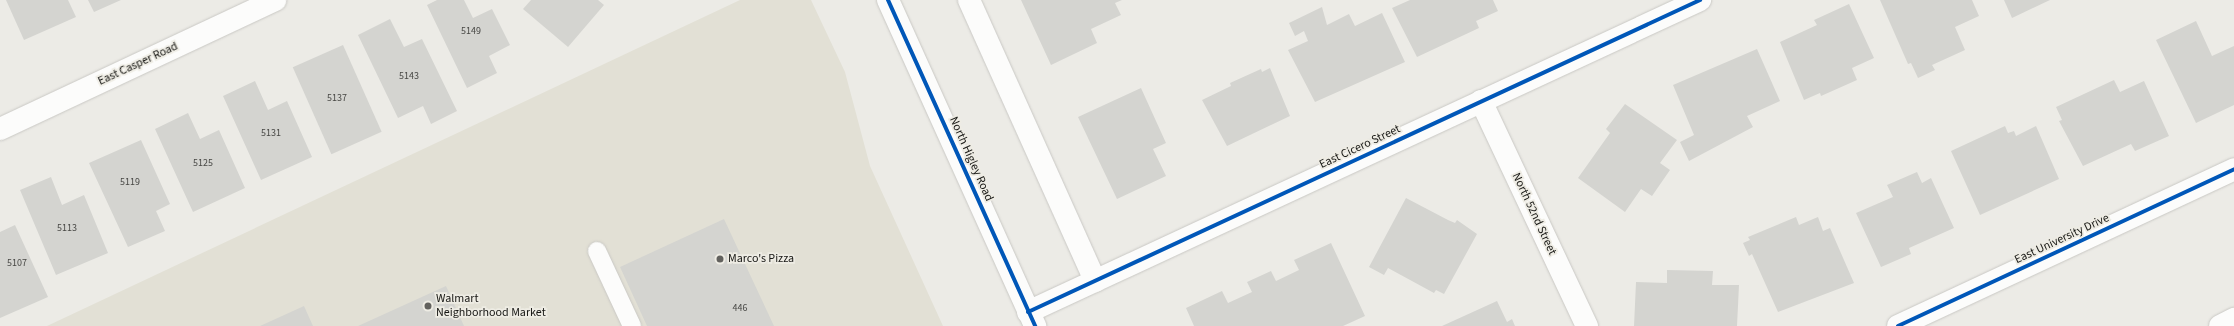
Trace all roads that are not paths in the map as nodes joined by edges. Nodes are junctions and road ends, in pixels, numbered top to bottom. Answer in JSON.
{"nodes":[{"id":1,"x":275,"y":0,"type":"edge"},
{"id":2,"x":888,"y":0,"type":"edge"},
{"id":3,"x":969,"y":0,"type":"edge"},
{"id":4,"x":1700,"y":0,"type":"edge"},
{"id":5,"x":1481,"y":101,"type":"junction"},
{"id":6,"x":0,"y":129,"type":"edge"},
{"id":7,"x":2234,"y":169,"type":"edge"},
{"id":8,"x":597,"y":251,"type":"dead end"},
{"id":9,"x":1096,"y":281,"type":"junction"},
{"id":10,"x":1031,"y":319,"type":"edge"},
{"id":11,"x":2234,"y":319,"type":"edge"},
{"id":12,"x":632,"y":326,"type":"edge"},
{"id":13,"x":1587,"y":326,"type":"edge"},
{"id":14,"x":1898,"y":326,"type":"edge"},
{"id":15,"x":2220,"y":326,"type":"edge"}],
"edges":[{"from":1,"to":6,"type":"street","name":"East Casper Road"},
{"from":2,"to":10,"type":"street","name":"North Higley Road"},
{"from":3,"to":9,"type":"street"},
{"from":4,"to":5,"type":"street","name":"East Cicero Street"},
{"from":5,"to":9,"type":"street","name":"East Cicero Street"},
{"from":5,"to":13,"type":"street","name":"North 52nd Street"},
{"from":7,"to":14,"type":"street","name":"East University Drive"},
{"from":8,"to":12,"type":"lane"},
{"from":9,"to":10,"type":"street","name":"East Cicero Street"},
{"from":11,"to":15,"type":"street"}]}
